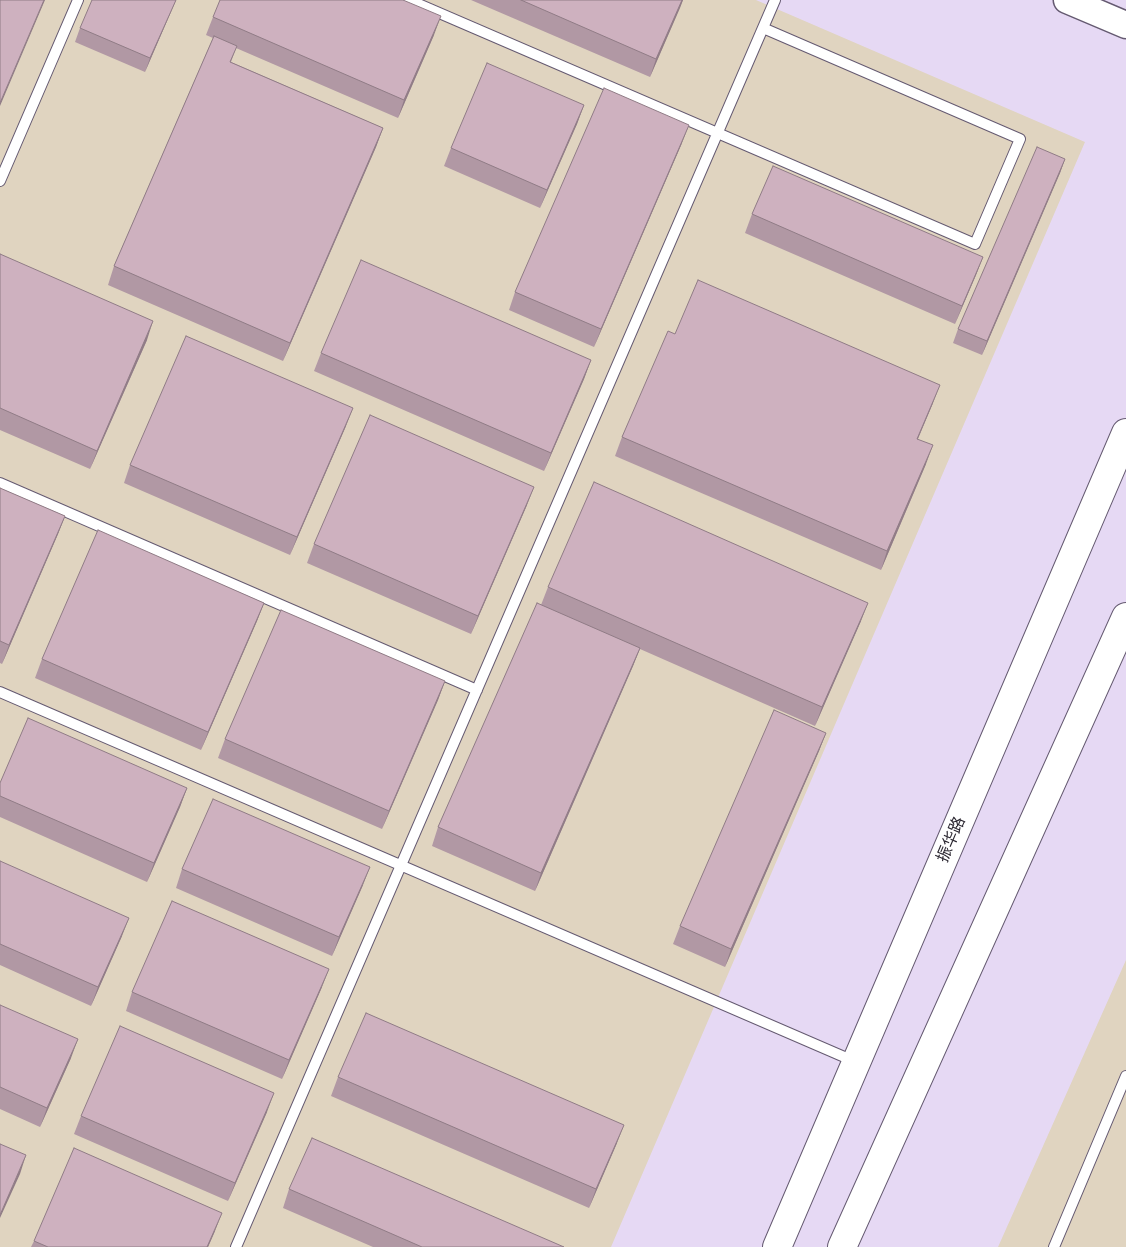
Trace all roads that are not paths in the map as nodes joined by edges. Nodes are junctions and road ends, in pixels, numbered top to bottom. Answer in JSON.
{"nodes":[{"id":1,"x":78,"y":0,"type":"edge"},
{"id":2,"x":410,"y":0,"type":"edge"},
{"id":3,"x":775,"y":0,"type":"edge"},
{"id":4,"x":1067,"y":0,"type":"edge"},
{"id":5,"x":1126,"y":25,"type":"edge"},
{"id":6,"x":763,"y":28,"type":"junction"},
{"id":7,"x":718,"y":133,"type":"junction"},
{"id":8,"x":0,"y":181,"type":"edge"},
{"id":9,"x":1126,"y":432,"type":"edge"},
{"id":10,"x":0,"y":483,"type":"edge"},
{"id":11,"x":1126,"y":617,"type":"edge"},
{"id":12,"x":477,"y":690,"type":"junction"},
{"id":13,"x":0,"y":692,"type":"edge"},
{"id":14,"x":401,"y":865,"type":"junction"},
{"id":15,"x":856,"y":1062,"type":"junction"},
{"id":16,"x":1126,"y":1076,"type":"edge"},
{"id":17,"x":848,"y":1245,"type":"edge"},
{"id":18,"x":236,"y":1247,"type":"edge"},
{"id":19,"x":777,"y":1247,"type":"edge"},
{"id":20,"x":1054,"y":1247,"type":"edge"}],
"edges":[{"from":1,"to":8,"type":"lane"},
{"from":2,"to":7,"type":"lane"},
{"from":3,"to":6,"type":"lane"},
{"from":4,"to":5,"type":"street"},
{"from":6,"to":7,"type":"lane"},
{"from":6,"to":7,"type":"lane"},
{"from":7,"to":12,"type":"lane"},
{"from":9,"to":15,"type":"main road","name":"振华路"},
{"from":10,"to":12,"type":"lane"},
{"from":11,"to":17,"type":"main road"},
{"from":12,"to":14,"type":"lane"},
{"from":13,"to":14,"type":"lane"},
{"from":14,"to":15,"type":"lane"},
{"from":14,"to":18,"type":"lane"},
{"from":15,"to":19,"type":"main road","name":"振华路"},
{"from":16,"to":20,"type":"lane"}]}
